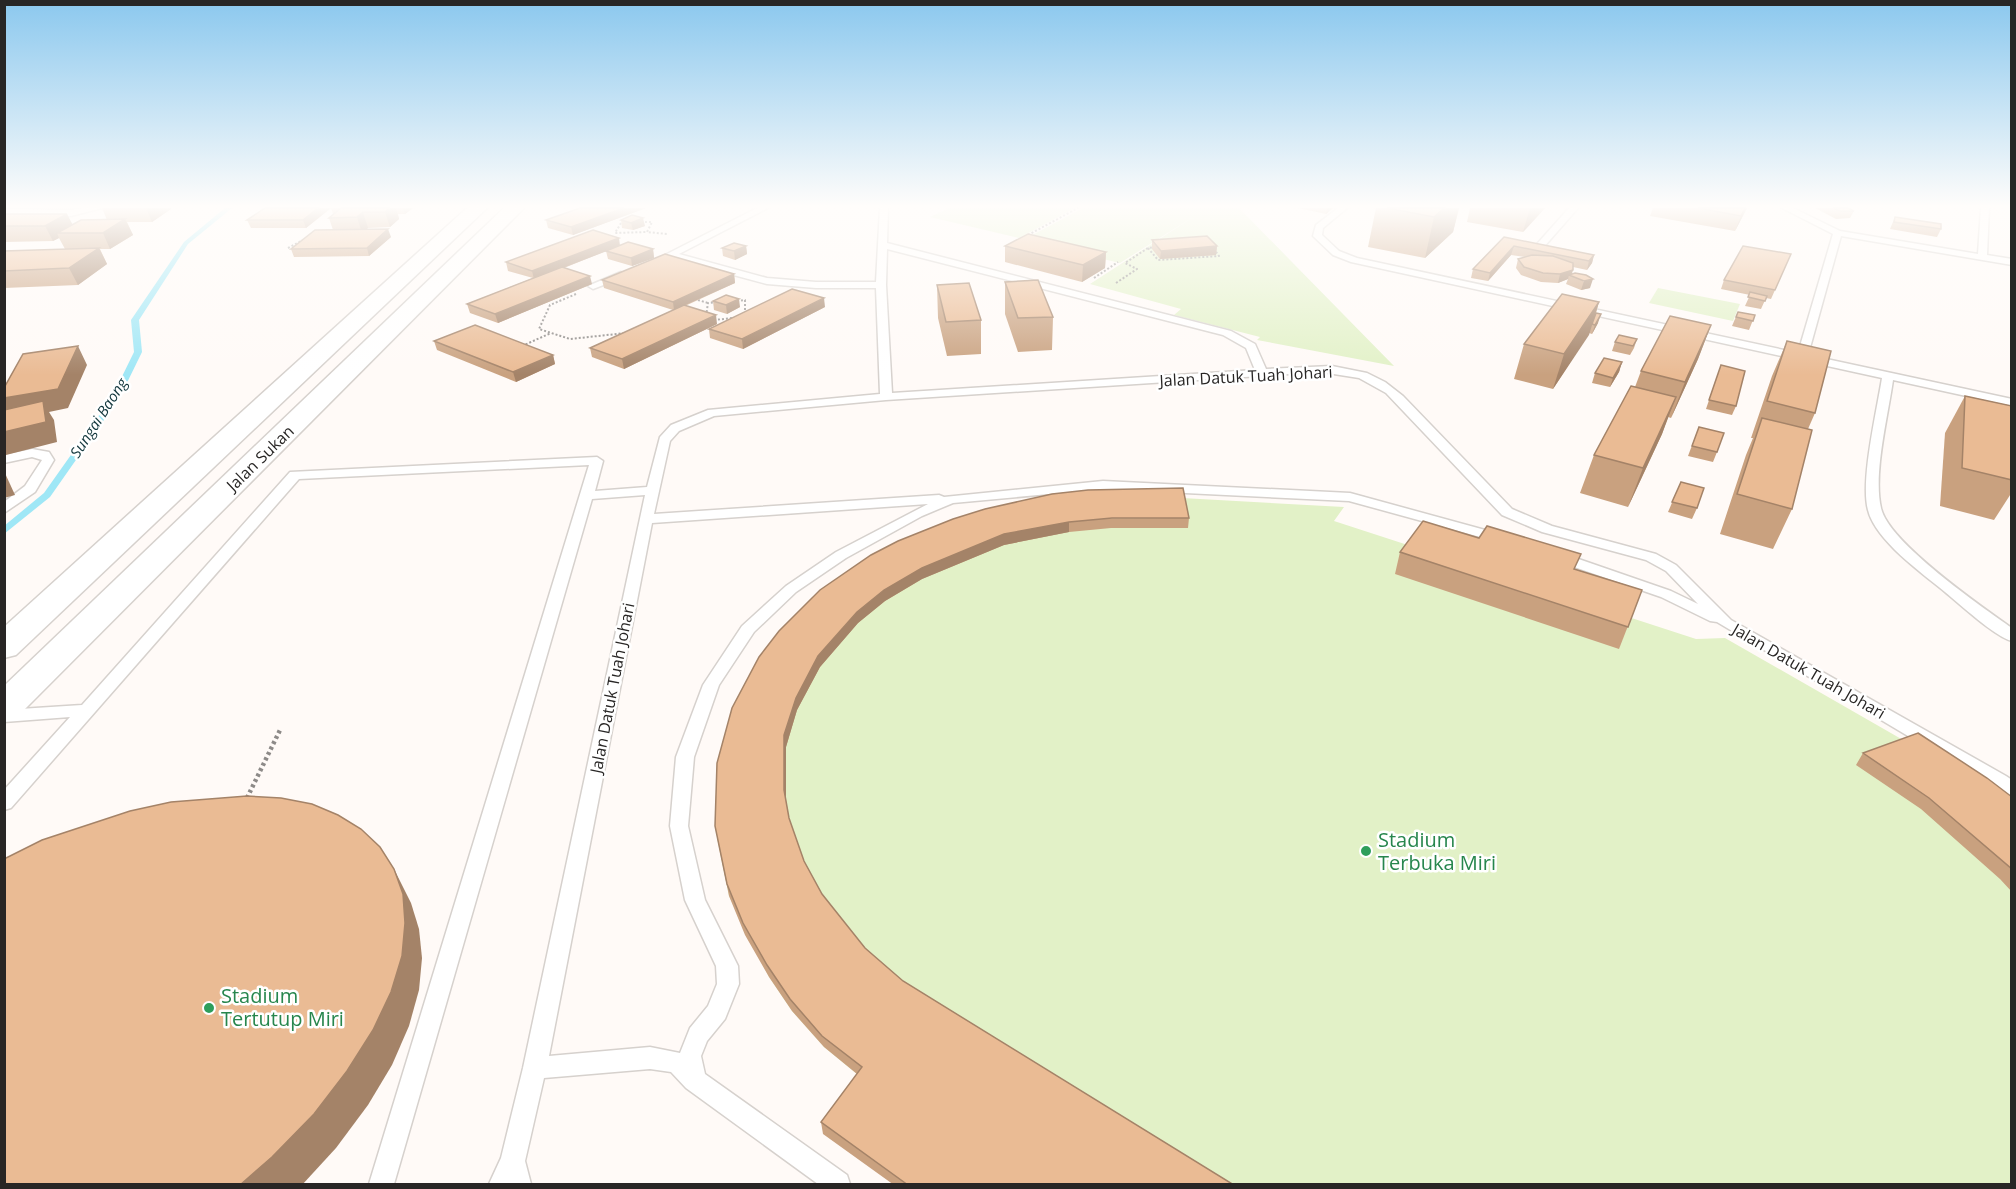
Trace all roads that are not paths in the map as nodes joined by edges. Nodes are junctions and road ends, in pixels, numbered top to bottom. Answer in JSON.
{"nodes":[{"id":1,"x":418,"y":263,"type":"edge"},
{"id":2,"x":458,"y":263,"type":"edge"},
{"id":3,"x":695,"y":263,"type":"edge"},
{"id":4,"x":883,"y":263,"type":"edge"},
{"id":5,"x":957,"y":263,"type":"edge"},
{"id":6,"x":1370,"y":263,"type":"edge"},
{"id":7,"x":1829,"y":263,"type":"edge"},
{"id":8,"x":632,"y":270,"type":"edge"},
{"id":9,"x":881,"y":285,"type":"junction"},
{"id":10,"x":593,"y":286,"type":"road end"},
{"id":11,"x":1802,"y":357,"type":"junction"},
{"id":12,"x":1262,"y":374,"type":"junction"},
{"id":13,"x":1888,"y":376,"type":"junction"},
{"id":14,"x":886,"y":397,"type":"junction"},
{"id":15,"x":2012,"y":403,"type":"edge"},
{"id":16,"x":4,"y":459,"type":"edge"},
{"id":17,"x":653,"y":490,"type":"junction"},
{"id":18,"x":587,"y":495,"type":"junction"},
{"id":19,"x":951,"y":499,"type":"junction"},
{"id":20,"x":4,"y":509,"type":"edge"},
{"id":21,"x":646,"y":519,"type":"junction"},
{"id":22,"x":1517,"y":544,"type":"edge"},
{"id":23,"x":1540,"y":551,"type":"edge"},
{"id":24,"x":1726,"y":623,"type":"junction"},
{"id":25,"x":2012,"y":636,"type":"edge"},
{"id":26,"x":4,"y":647,"type":"edge"},
{"id":27,"x":4,"y":708,"type":"edge"},
{"id":28,"x":87,"y":710,"type":"junction"},
{"id":29,"x":4,"y":716,"type":"edge"},
{"id":30,"x":2012,"y":791,"type":"edge"},
{"id":31,"x":4,"y":803,"type":"edge"},
{"id":32,"x":535,"y":1068,"type":"junction"},
{"id":33,"x":694,"y":1080,"type":"junction"},
{"id":34,"x":516,"y":1173,"type":"edge"},
{"id":35,"x":381,"y":1185,"type":"edge"},
{"id":36,"x":501,"y":1185,"type":"edge"},
{"id":37,"x":838,"y":1185,"type":"edge"}],
"edges":[{"from":1,"to":26,"type":"main road","name":"Jalan Sukan"},
{"from":2,"to":27,"type":"main road","name":"Jalan Sukan"},
{"from":3,"to":9,"type":"lane"},
{"from":4,"to":9,"type":"lane"},
{"from":5,"to":12,"type":"lane"},
{"from":6,"to":11,"type":"lane"},
{"from":7,"to":11,"type":"lane"},
{"from":8,"to":10,"type":"lane"},
{"from":9,"to":14,"type":"lane"},
{"from":11,"to":13,"type":"lane"},
{"from":12,"to":14,"type":"lane","name":"Jalan Datuk Tuah Johari"},
{"from":12,"to":24,"type":"lane","name":"Jalan Datuk Tuah Johari"},
{"from":13,"to":15,"type":"lane"},
{"from":13,"to":25,"type":"lane"},
{"from":14,"to":17,"type":"lane","name":"Jalan Datuk Tuah Johari"},
{"from":16,"to":20,"type":"lane"},
{"from":17,"to":18,"type":"lane"},
{"from":17,"to":21,"type":"lane","name":"Jalan Datuk Tuah Johari"},
{"from":18,"to":28,"type":"lane"},
{"from":18,"to":35,"type":"lane"},
{"from":19,"to":21,"type":"lane"},
{"from":19,"to":22,"type":"lane"},
{"from":19,"to":33,"type":"lane"},
{"from":21,"to":32,"type":"lane","name":"Jalan Datuk Tuah Johari"},
{"from":23,"to":24,"type":"lane"},
{"from":24,"to":30,"type":"lane","name":"Jalan Datuk Tuah Johari"},
{"from":28,"to":29,"type":"lane"},
{"from":28,"to":31,"type":"lane"},
{"from":32,"to":33,"type":"lane"},
{"from":32,"to":34,"type":"lane","name":"Jalan Datuk Tuah Johari"},
{"from":33,"to":37,"type":"lane"},
{"from":34,"to":36,"type":"lane","name":"Jalan Datuk Tuah Johari"}]}
